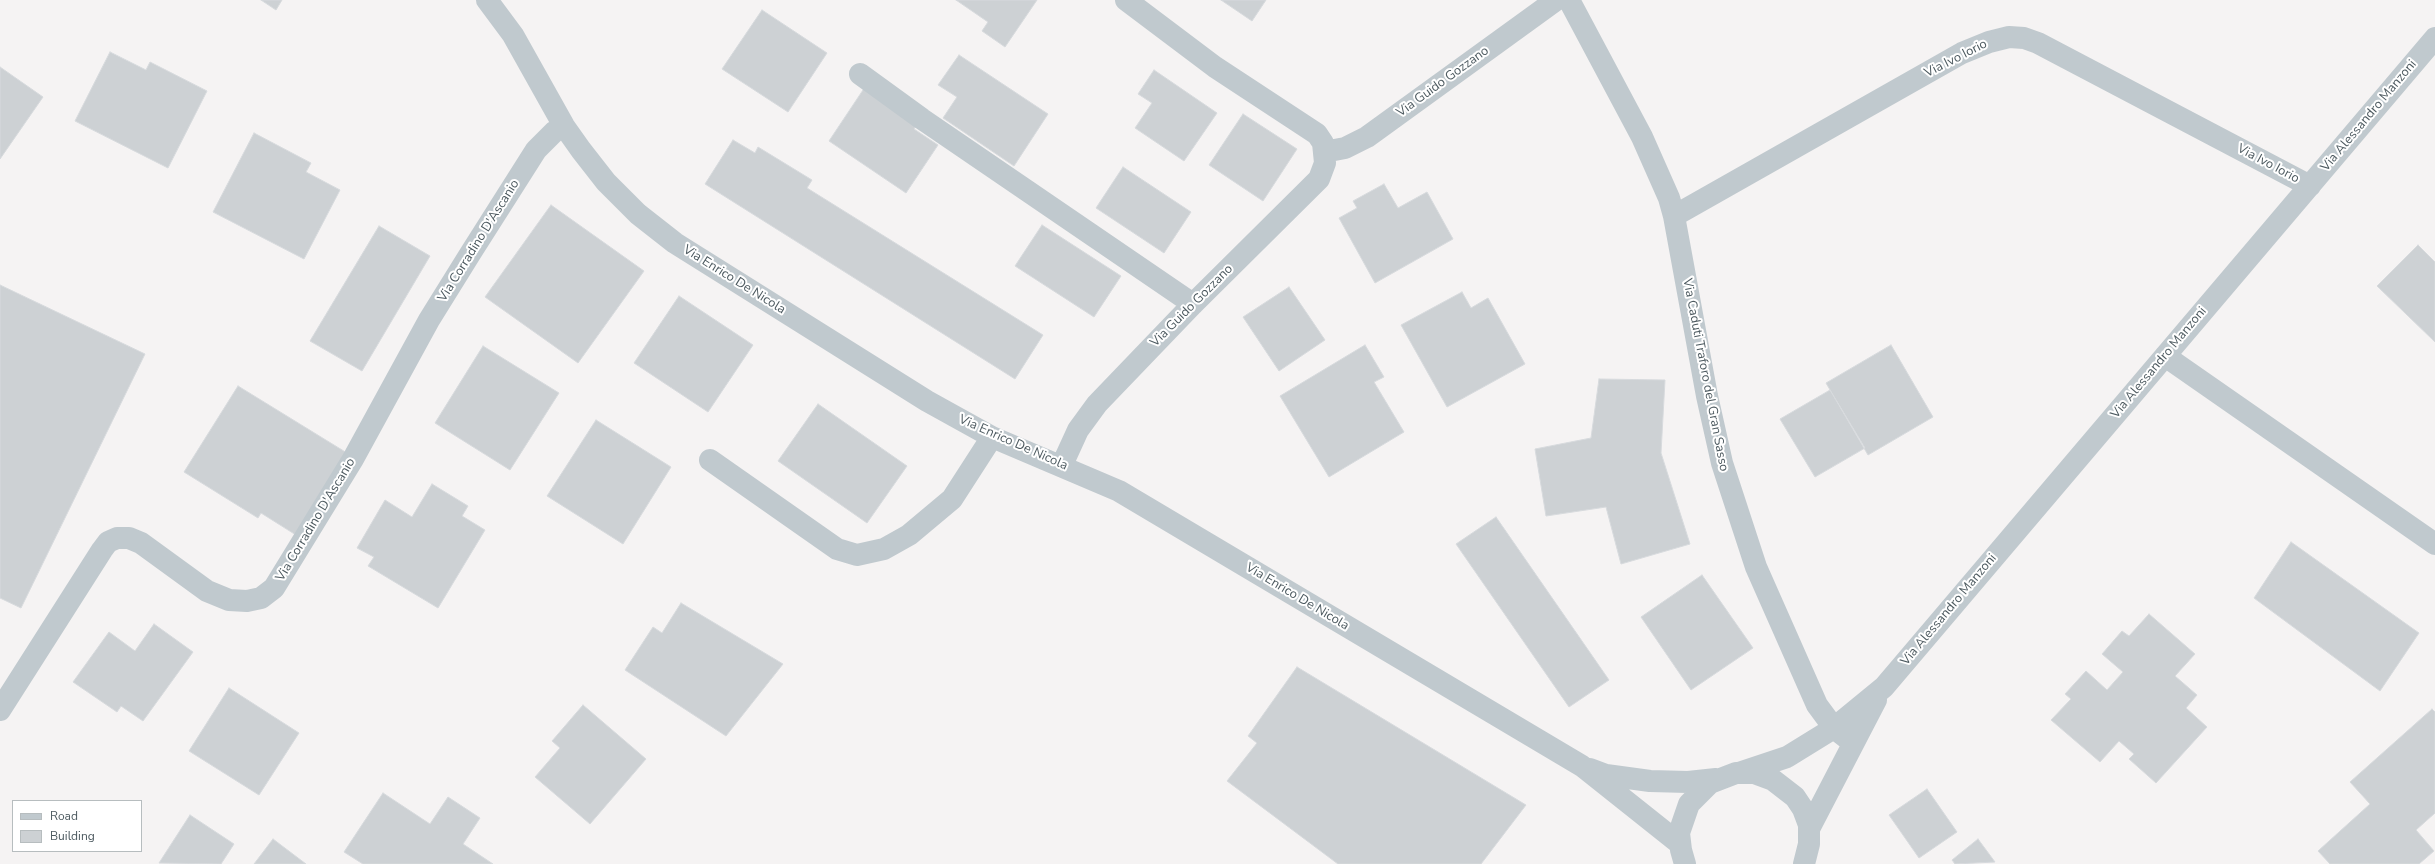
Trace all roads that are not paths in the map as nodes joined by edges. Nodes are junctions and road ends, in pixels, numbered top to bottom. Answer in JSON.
{"nodes":[{"id":1,"x":487,"y":0,"type":"edge"},
{"id":2,"x":1126,"y":0,"type":"edge"},
{"id":3,"x":1556,"y":0,"type":"edge"},
{"id":4,"x":1570,"y":0,"type":"edge"},
{"id":5,"x":2435,"y":38,"type":"edge"},
{"id":6,"x":860,"y":74,"type":"dead end"},
{"id":7,"x":564,"y":126,"type":"junction"},
{"id":8,"x":1324,"y":152,"type":"junction"},
{"id":9,"x":2310,"y":186,"type":"junction"},
{"id":10,"x":1674,"y":216,"type":"junction"},
{"id":11,"x":1193,"y":304,"type":"junction"},
{"id":12,"x":2164,"y":356,"type":"junction"},
{"id":13,"x":992,"y":436,"type":"junction"},
{"id":14,"x":710,"y":460,"type":"dead end"},
{"id":15,"x":1062,"y":465,"type":"junction"},
{"id":16,"x":2435,"y":544,"type":"edge"},
{"id":17,"x":1884,"y":687,"type":"junction"},
{"id":18,"x":0,"y":710,"type":"edge"},
{"id":19,"x":1834,"y":728,"type":"junction"},
{"id":20,"x":1852,"y":742,"type":"junction"},
{"id":21,"x":1582,"y":766,"type":"junction"},
{"id":22,"x":1739,"y":774,"type":"junction"},
{"id":23,"x":1718,"y":779,"type":"junction"},
{"id":24,"x":1807,"y":846,"type":"edge"},
{"id":25,"x":1681,"y":856,"type":"edge"},
{"id":26,"x":1818,"y":864,"type":"edge"}],
"edges":[{"from":1,"to":7,"type":"street","name":"Via Enrico De Nicola"},
{"from":2,"to":8,"type":"street","name":"Via Guido Gozzano"},
{"from":3,"to":8,"type":"street","name":"Via Guido Gozzano"},
{"from":4,"to":10,"type":"street","name":"Via Caduti Traforo del Gran Sasso"},
{"from":5,"to":9,"type":"street","name":"Via Alessandro Manzoni"},
{"from":6,"to":11,"type":"street"},
{"from":7,"to":13,"type":"street","name":"Via Enrico De Nicola"},
{"from":7,"to":18,"type":"street","name":"Via Corradino D'Ascanio"},
{"from":8,"to":11,"type":"street","name":"Via Guido Gozzano"},
{"from":9,"to":10,"type":"street","name":"Via Ivo Iorio"},
{"from":9,"to":12,"type":"street","name":"Via Alessandro Manzoni"},
{"from":10,"to":19,"type":"street","name":"Via Caduti Traforo del Gran Sasso"},
{"from":11,"to":15,"type":"street","name":"Via Guido Gozzano"},
{"from":12,"to":16,"type":"street"},
{"from":12,"to":17,"type":"street","name":"Via Alessandro Manzoni"},
{"from":13,"to":14,"type":"street"},
{"from":13,"to":15,"type":"street","name":"Via Enrico De Nicola"},
{"from":15,"to":21,"type":"street","name":"Via Enrico De Nicola"},
{"from":17,"to":19,"type":"street","name":"Via Alessandro Manzoni"},
{"from":17,"to":20,"type":"street","name":"Via Alessandro Manzoni"},
{"from":19,"to":20,"type":"street","name":"Via Caduti Traforo del Gran Sasso"},
{"from":19,"to":22,"type":"street","name":"Via Alessandro Manzoni"},
{"from":20,"to":24,"type":"street","name":"Via Alessandro Manzoni"},
{"from":21,"to":23,"type":"street","name":"Via Enrico De Nicola"},
{"from":21,"to":25,"type":"street","name":"Via Enrico De Nicola"},
{"from":22,"to":23,"type":"street"},
{"from":22,"to":24,"type":"street"},
{"from":23,"to":25,"type":"street"},
{"from":24,"to":26,"type":"street"}]}
